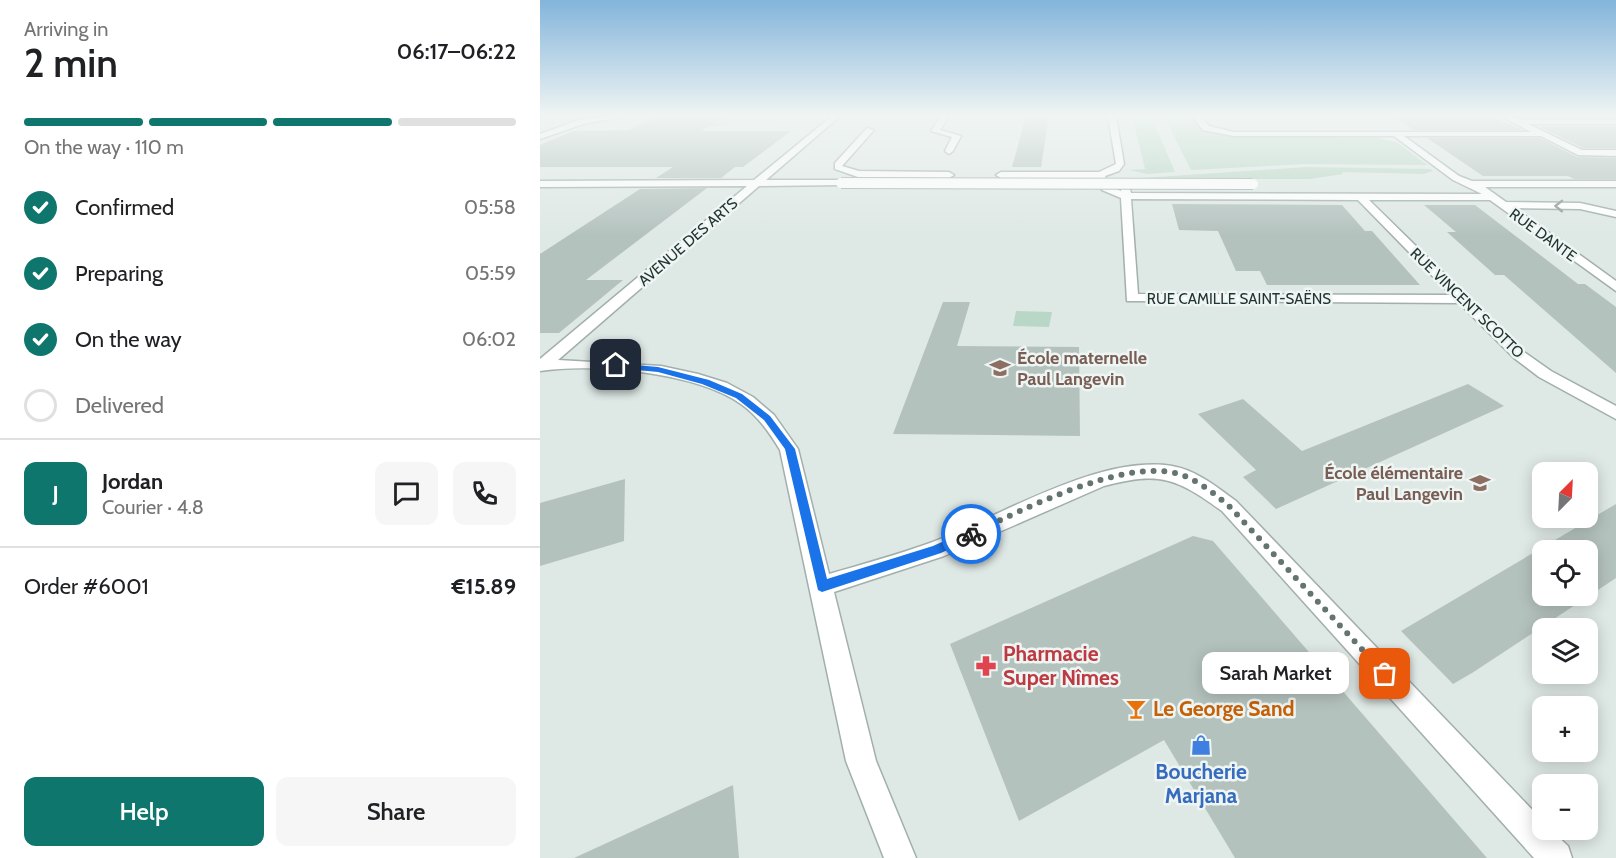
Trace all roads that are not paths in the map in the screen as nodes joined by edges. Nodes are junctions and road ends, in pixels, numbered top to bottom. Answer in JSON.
{"nodes":[{"id":1,"x":789,"y":156,"type":"edge"},
{"id":2,"x":847,"y":156,"type":"edge"},
{"id":3,"x":1119,"y":156,"type":"edge"},
{"id":4,"x":1426,"y":156,"type":"edge"},
{"id":5,"x":949,"y":175,"type":"dead end"},
{"id":6,"x":1001,"y":175,"type":"dead end"},
{"id":7,"x":1100,"y":175,"type":"junction"},
{"id":8,"x":757,"y":183,"type":"junction"},
{"id":9,"x":540,"y":184,"type":"edge"},
{"id":10,"x":1264,"y":184,"type":"dead end"},
{"id":11,"x":1445,"y":184,"type":"dead end"},
{"id":12,"x":1470,"y":184,"type":"junction"},
{"id":13,"x":1616,"y":184,"type":"edge"},
{"id":14,"x":1125,"y":190,"type":"junction"},
{"id":15,"x":1360,"y":196,"type":"junction"},
{"id":16,"x":1490,"y":196,"type":"junction"},
{"id":17,"x":1502,"y":205,"type":"junction"},
{"id":18,"x":1616,"y":214,"type":"edge"},
{"id":19,"x":1616,"y":287,"type":"edge"},
{"id":20,"x":1462,"y":300,"type":"junction"},
{"id":21,"x":541,"y":365,"type":"edge"},
{"id":22,"x":1616,"y":413,"type":"edge"},
{"id":23,"x":822,"y":586,"type":"junction"},
{"id":24,"x":900,"y":858,"type":"edge"},
{"id":25,"x":1556,"y":858,"type":"edge"}],
"edges":[{"from":1,"to":8,"type":"street","name":"AVENUE DES ARTS"},
{"from":2,"to":5,"type":"street"},
{"from":3,"to":7,"type":"street"},
{"from":4,"to":12,"type":"street","name":"RUE DANTE"},
{"from":6,"to":7,"type":"street"},
{"from":7,"to":14,"type":"street"},
{"from":8,"to":9,"type":"street"},
{"from":8,"to":14,"type":"street","bridge":true},
{"from":8,"to":21,"type":"street","name":"AVENUE DES ARTS"},
{"from":10,"to":14,"type":"street","bridge":true},
{"from":11,"to":12,"type":"street"},
{"from":12,"to":13,"type":"street"},
{"from":12,"to":16,"type":"street","name":"RUE DANTE"},
{"from":14,"to":15,"type":"street"},
{"from":14,"to":20,"type":"street","name":"RUE CAMILLE SAINT-SAËNS"},
{"from":15,"to":16,"type":"street"},
{"from":15,"to":20,"type":"street","name":"RUE VINCENT SCOTTO"},
{"from":16,"to":17,"type":"street","name":"RUE DANTE"},
{"from":18,"to":17,"type":"street","one_way":true},
{"from":17,"to":19,"type":"street","name":"RUE DANTE"},
{"from":20,"to":22,"type":"street","name":"RUE VINCENT SCOTTO"},
{"from":21,"to":23,"type":"street"},
{"from":23,"to":24,"type":"street"},
{"from":23,"to":25,"type":"street"}]}
